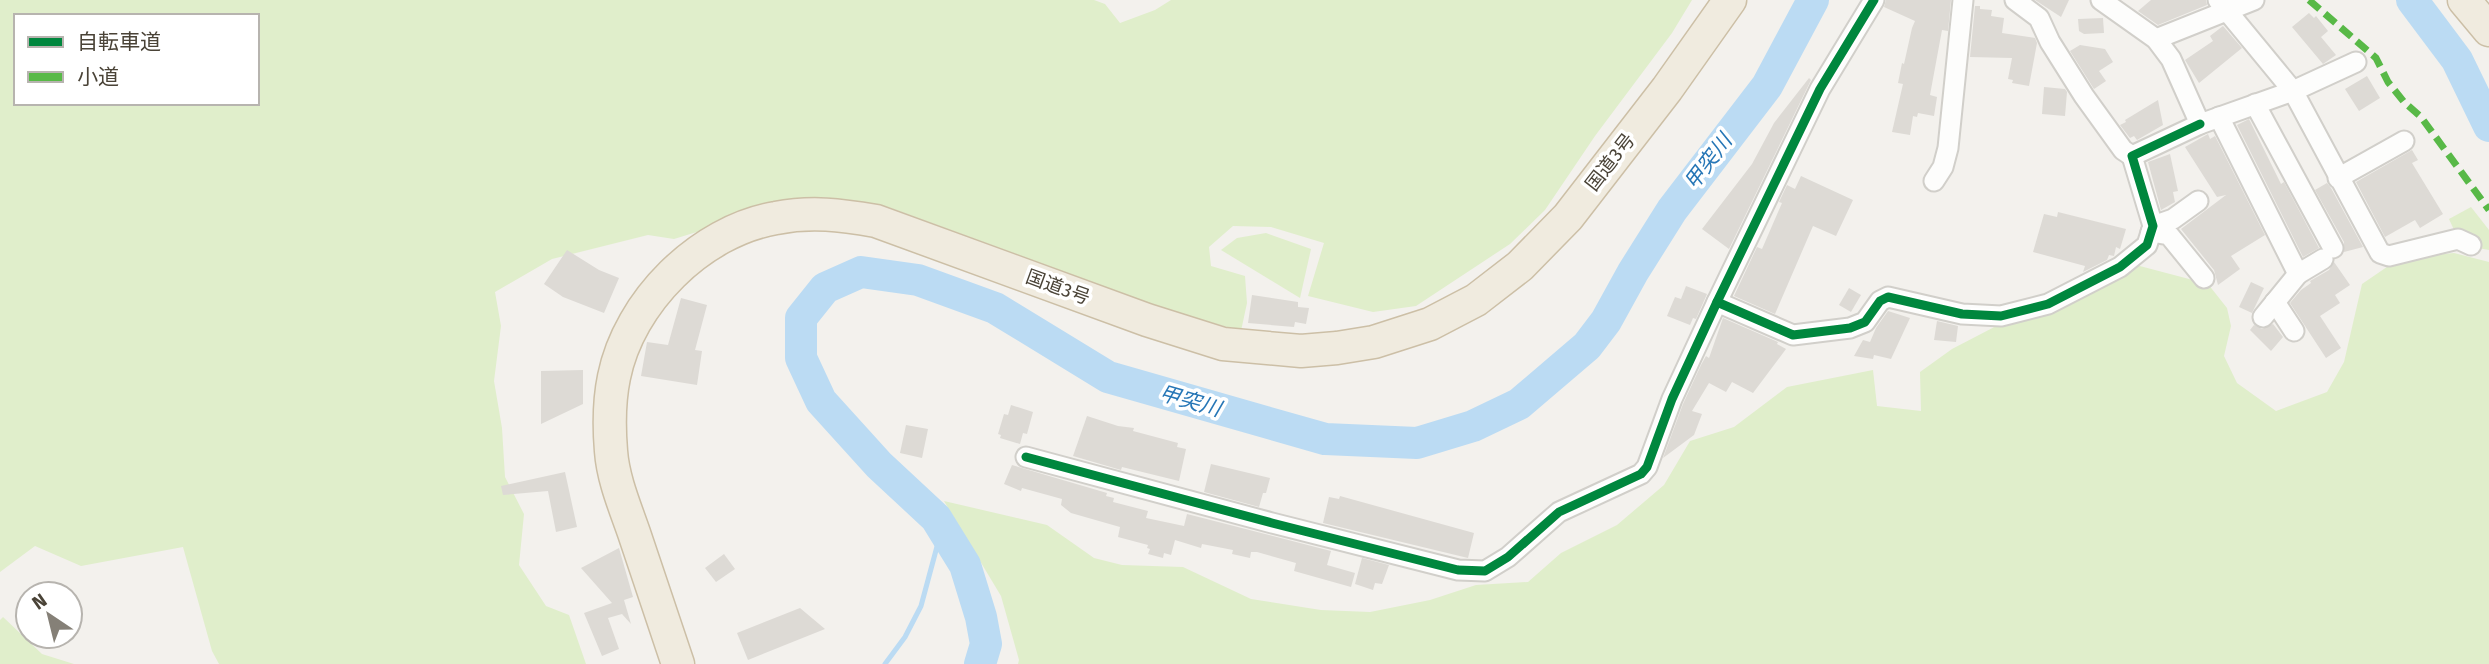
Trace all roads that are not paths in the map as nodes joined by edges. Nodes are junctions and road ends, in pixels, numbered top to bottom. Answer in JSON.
{"nodes":[{"id":1,"x":1730,"y":0,"type":"edge"},
{"id":2,"x":1874,"y":0,"type":"edge"},
{"id":3,"x":1963,"y":0,"type":"edge"},
{"id":4,"x":2001,"y":0,"type":"edge"},
{"id":5,"x":2013,"y":0,"type":"edge"},
{"id":6,"x":2101,"y":0,"type":"edge"},
{"id":7,"x":2254,"y":0,"type":"edge"},
{"id":8,"x":2464,"y":0,"type":"edge"},
{"id":9,"x":2223,"y":5,"type":"edge"},
{"id":10,"x":2489,"y":30,"type":"edge"},
{"id":11,"x":2156,"y":39,"type":"junction"},
{"id":12,"x":2356,"y":62,"type":"dead end"},
{"id":13,"x":2294,"y":91,"type":"junction"},
{"id":14,"x":2255,"y":104,"type":"junction"},
{"id":15,"x":2209,"y":120,"type":"junction"},
{"id":16,"x":2404,"y":141,"type":"dead end"},
{"id":17,"x":2132,"y":156,"type":"junction"},
{"id":18,"x":2338,"y":178,"type":"junction"},
{"id":19,"x":1934,"y":181,"type":"dead end"},
{"id":20,"x":2198,"y":201,"type":"dead end"},
{"id":21,"x":2152,"y":229,"type":"junction"},
{"id":22,"x":2471,"y":245,"type":"dead end"},
{"id":23,"x":2298,"y":274,"type":"junction"},
{"id":24,"x":2204,"y":278,"type":"dead end"},
{"id":25,"x":1717,"y":302,"type":"junction"},
{"id":26,"x":2294,"y":331,"type":"dead end"},
{"id":27,"x":1026,"y":457,"type":"dead end"},
{"id":28,"x":678,"y":664,"type":"edge"}],
"edges":[{"from":1,"to":28,"type":"highway","name":"国道3号"},
{"from":2,"to":25,"type":"street"},
{"from":3,"to":19,"type":"street"},
{"from":4,"to":5,"type":"street"},
{"from":5,"to":17,"type":"street"},
{"from":6,"to":11,"type":"street"},
{"from":7,"to":9,"type":"street"},
{"from":8,"to":10,"type":"highway"},
{"from":9,"to":11,"type":"street"},
{"from":9,"to":13,"type":"street"},
{"from":11,"to":15,"type":"street"},
{"from":12,"to":13,"type":"street"},
{"from":13,"to":14,"type":"street"},
{"from":13,"to":18,"type":"street"},
{"from":14,"to":15,"type":"street"},
{"from":14,"to":23,"type":"street"},
{"from":15,"to":17,"type":"street"},
{"from":15,"to":23,"type":"street"},
{"from":16,"to":18,"type":"street"},
{"from":17,"to":21,"type":"street"},
{"from":18,"to":22,"type":"street"},
{"from":20,"to":21,"type":"street"},
{"from":21,"to":24,"type":"street"},
{"from":21,"to":25,"type":"street"},
{"from":23,"to":26,"type":"street"},
{"from":25,"to":27,"type":"street"}]}
